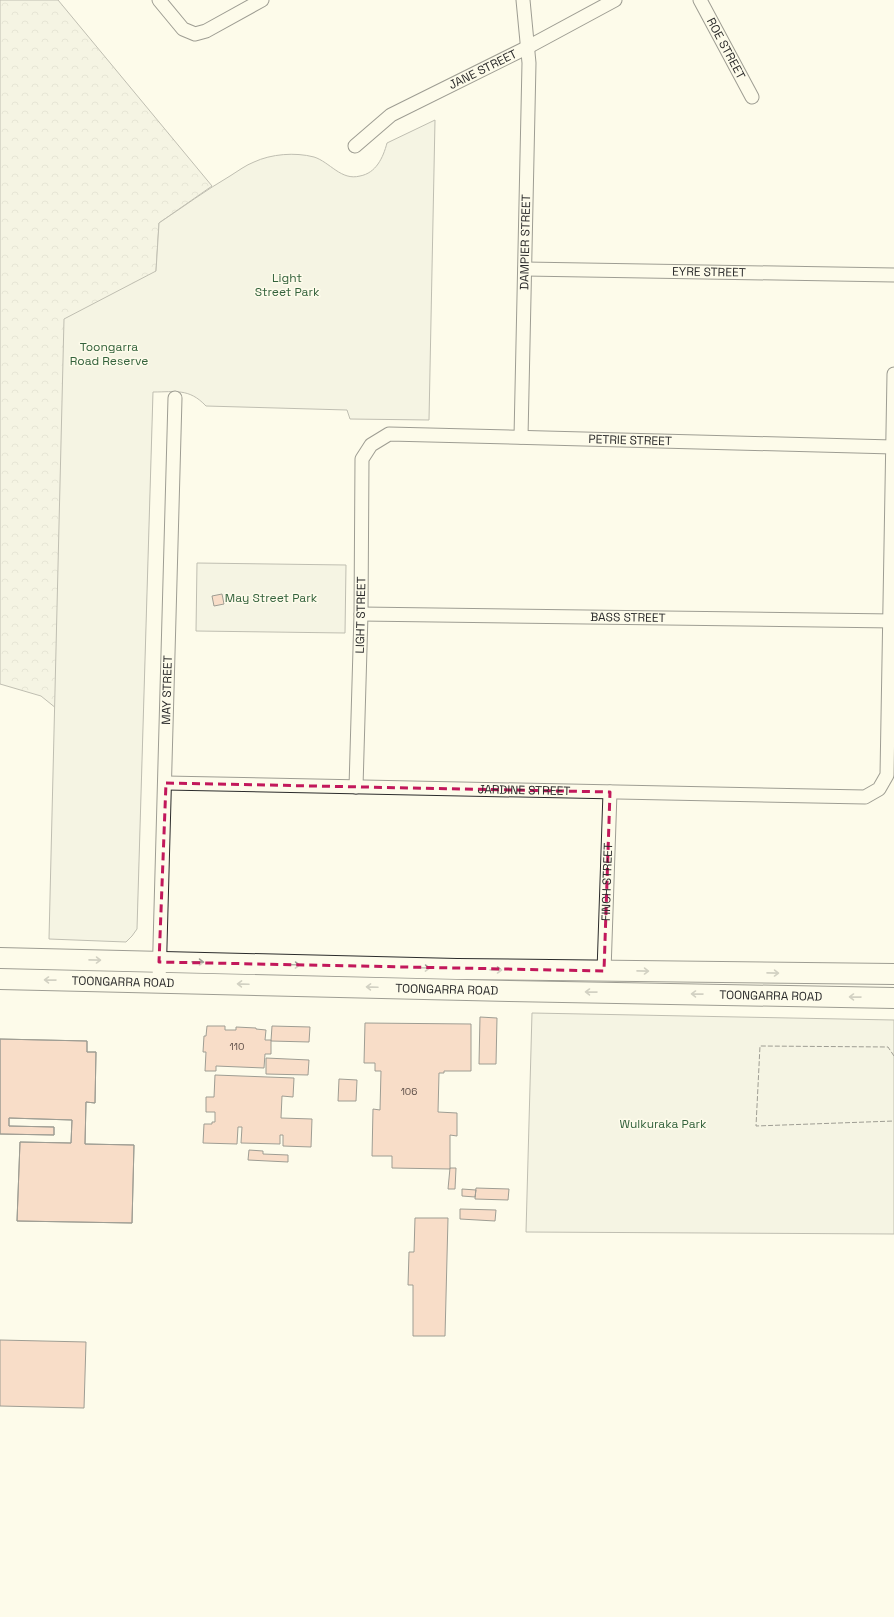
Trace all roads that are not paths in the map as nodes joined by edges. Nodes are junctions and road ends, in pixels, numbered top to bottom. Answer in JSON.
{"nodes":[{"id":1,"x":159,"y":0,"type":"edge"},
{"id":2,"x":262,"y":0,"type":"edge"},
{"id":3,"x":523,"y":0,"type":"edge"},
{"id":4,"x":616,"y":0,"type":"edge"},
{"id":5,"x":700,"y":0,"type":"edge"},
{"id":6,"x":528,"y":47,"type":"junction"},
{"id":7,"x":752,"y":97,"type":"dead end"},
{"id":8,"x":355,"y":146,"type":"dead end"},
{"id":9,"x":525,"y":269,"type":"junction"},
{"id":10,"x":894,"y":275,"type":"edge"},
{"id":11,"x":894,"y":374,"type":"edge"},
{"id":12,"x":175,"y":398,"type":"dead end"},
{"id":13,"x":521,"y":437,"type":"junction"},
{"id":14,"x":371,"y":445,"type":"joint"},
{"id":15,"x":893,"y":446,"type":"junction"},
{"id":16,"x":361,"y":614,"type":"junction"},
{"id":17,"x":892,"y":621,"type":"edge"},
{"id":18,"x":166,"y":782,"type":"junction"},
{"id":19,"x":356,"y":787,"type":"junction"},
{"id":20,"x":610,"y":792,"type":"junction"},
{"id":21,"x":0,"y":958,"type":"edge"},
{"id":22,"x":159,"y":962,"type":"junction"},
{"id":23,"x":604,"y":971,"type":"junction"},
{"id":24,"x":894,"y":974,"type":"edge"},
{"id":25,"x":0,"y":979,"type":"edge"},
{"id":26,"x":160,"y":982,"type":"junction"},
{"id":27,"x":894,"y":998,"type":"edge"}],
"edges":[{"from":1,"to":2,"type":"street"},
{"from":3,"to":6,"type":"street","name":"DAMPIER STREET"},
{"from":4,"to":6,"type":"street","name":"JANE STREET"},
{"from":5,"to":7,"type":"street","name":"ROE STREET"},
{"from":6,"to":8,"type":"street","name":"JANE STREET"},
{"from":6,"to":9,"type":"street","name":"DAMPIER STREET"},
{"from":9,"to":10,"type":"street","name":"EYRE STREET"},
{"from":9,"to":13,"type":"street","name":"DAMPIER STREET"},
{"from":11,"to":15,"type":"street"},
{"from":12,"to":18,"type":"street","name":"MAY STREET"},
{"from":13,"to":14,"type":"street","name":"PETRIE STREET"},
{"from":13,"to":15,"type":"street","name":"PETRIE STREET"},
{"from":14,"to":16,"type":"street","name":"LIGHT STREET"},
{"from":15,"to":17,"type":"street"},
{"from":16,"to":17,"type":"street","name":"BASS STREET"},
{"from":16,"to":19,"type":"street","name":"LIGHT STREET"},
{"from":17,"to":20,"type":"street","name":"JARDINE STREET"},
{"from":18,"to":19,"type":"street","name":"JARDINE STREET"},
{"from":18,"to":22,"type":"street","name":"MAY STREET"},
{"from":19,"to":20,"type":"street","name":"JARDINE STREET"},
{"from":20,"to":23,"type":"street","name":"FINCH STREET"},
{"from":21,"to":22,"type":"main road","name":"TOONGARRA ROAD","one_way":true},
{"from":22,"to":23,"type":"main road","name":"TOONGARRA ROAD","one_way":true},
{"from":22,"to":26,"type":"street","name":"MAY STREET"},
{"from":23,"to":24,"type":"main road","name":"TOONGARRA ROAD","one_way":true},
{"from":26,"to":25,"type":"main road","name":"TOONGARRA ROAD","one_way":true},
{"from":27,"to":26,"type":"main road","name":"TOONGARRA ROAD","one_way":true}]}
